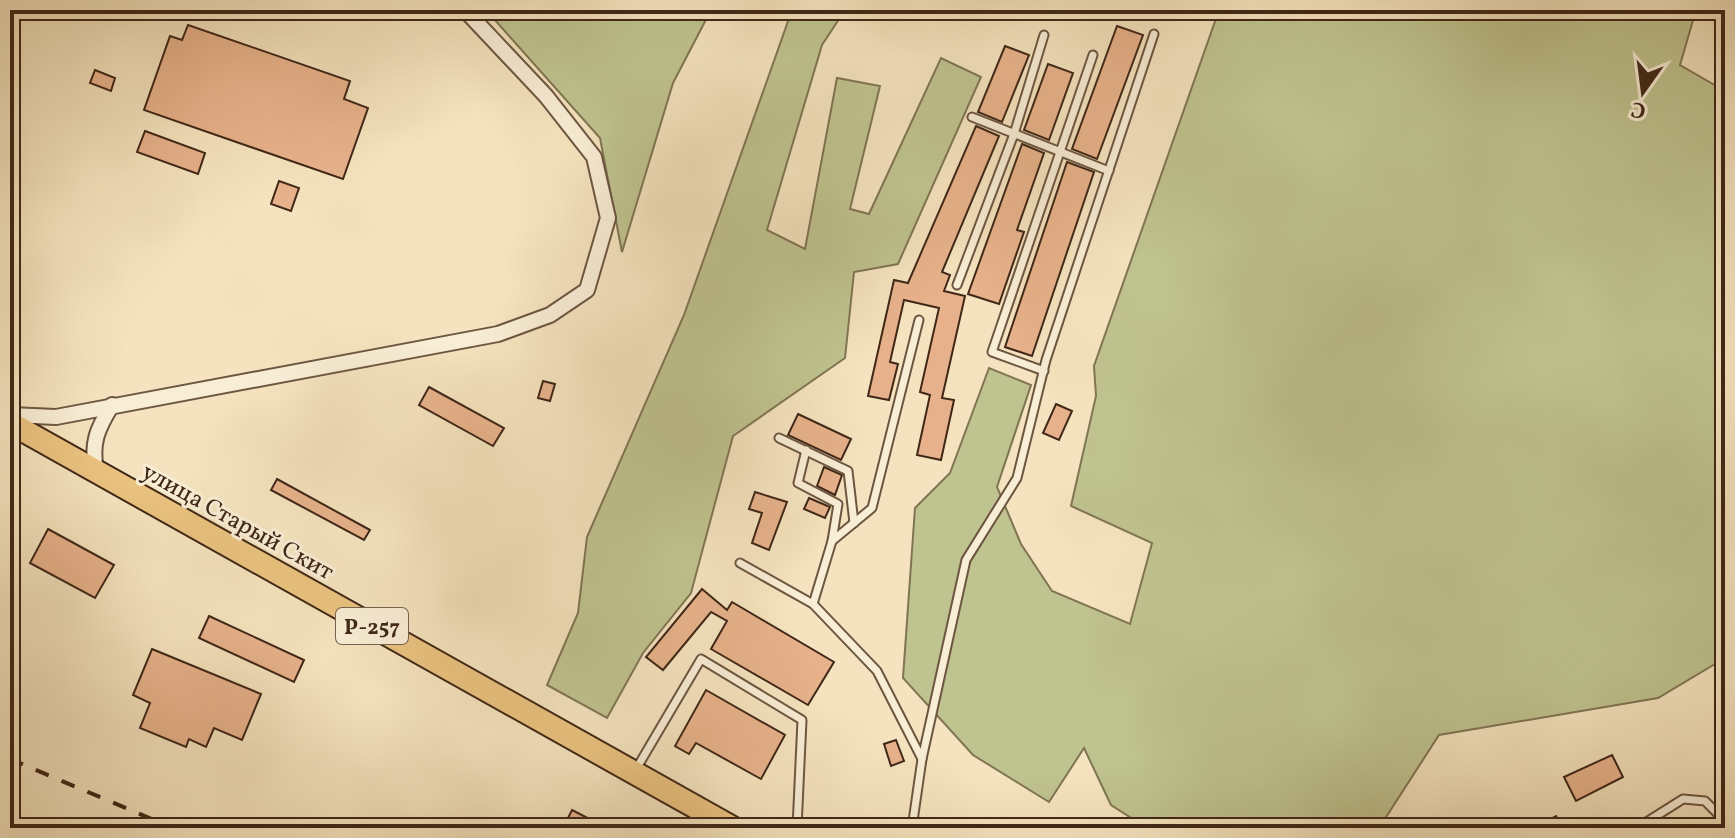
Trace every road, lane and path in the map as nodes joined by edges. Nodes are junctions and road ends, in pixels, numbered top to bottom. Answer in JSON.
{"nodes":[{"id":1,"x":465,"y":10,"type":"edge"},
{"id":2,"x":1154,"y":34,"type":"dead end"},
{"id":3,"x":1044,"y":35,"type":"dead end"},
{"id":4,"x":1093,"y":55,"type":"dead end"},
{"id":5,"x":972,"y":117,"type":"dead end"},
{"id":6,"x":1014,"y":134,"type":"junction"},
{"id":7,"x":1062,"y":154,"type":"junction"},
{"id":8,"x":1109,"y":171,"type":"junction"},
{"id":9,"x":957,"y":285,"type":"dead end"},
{"id":10,"x":919,"y":320,"type":"dead end"},
{"id":11,"x":1044,"y":371,"type":"junction"},
{"id":12,"x":112,"y":405,"type":"junction"},
{"id":13,"x":10,"y":415,"type":"edge"},
{"id":14,"x":10,"y":423,"type":"edge"},
{"id":15,"x":779,"y":438,"type":"dead end"},
{"id":16,"x":806,"y":450,"type":"junction"},
{"id":17,"x":96,"y":471,"type":"junction"},
{"id":18,"x":854,"y":523,"type":"junction"},
{"id":19,"x":832,"y":541,"type":"junction"},
{"id":20,"x":740,"y":563,"type":"dead end"},
{"id":21,"x":813,"y":604,"type":"junction"},
{"id":22,"x":922,"y":759,"type":"junction"},
{"id":23,"x":634,"y":773,"type":"junction"},
{"id":24,"x":1725,"y":821,"type":"edge"},
{"id":25,"x":733,"y":828,"type":"edge"},
{"id":26,"x":797,"y":828,"type":"edge"},
{"id":27,"x":912,"y":828,"type":"edge"},
{"id":28,"x":1637,"y":828,"type":"edge"}],
"edges":[{"from":1,"to":12,"type":"street"},
{"from":2,"to":8,"type":"lane"},
{"from":3,"to":6,"type":"lane"},
{"from":4,"to":7,"type":"lane"},
{"from":5,"to":6,"type":"lane"},
{"from":6,"to":7,"type":"lane"},
{"from":6,"to":9,"type":"lane"},
{"from":7,"to":8,"type":"lane"},
{"from":7,"to":11,"type":"lane"},
{"from":8,"to":11,"type":"lane"},
{"from":10,"to":18,"type":"lane"},
{"from":11,"to":22,"type":"lane"},
{"from":12,"to":13,"type":"street"},
{"from":12,"to":17,"type":"street"},
{"from":14,"to":17,"type":"highway","name":"улица Старый Скит","number":"Р-257"},
{"from":15,"to":16,"type":"lane"},
{"from":16,"to":18,"type":"lane"},
{"from":16,"to":19,"type":"lane"},
{"from":17,"to":23,"type":"highway","name":"улица Старый Скит","number":"Р-257"},
{"from":18,"to":19,"type":"lane"},
{"from":19,"to":21,"type":"lane"},
{"from":20,"to":21,"type":"lane"},
{"from":21,"to":22,"type":"lane"},
{"from":22,"to":27,"type":"lane"},
{"from":23,"to":25,"type":"highway","name":"улица Старый Скит","number":"Р-257"},
{"from":23,"to":26,"type":"lane"},
{"from":24,"to":28,"type":"lane"}]}
